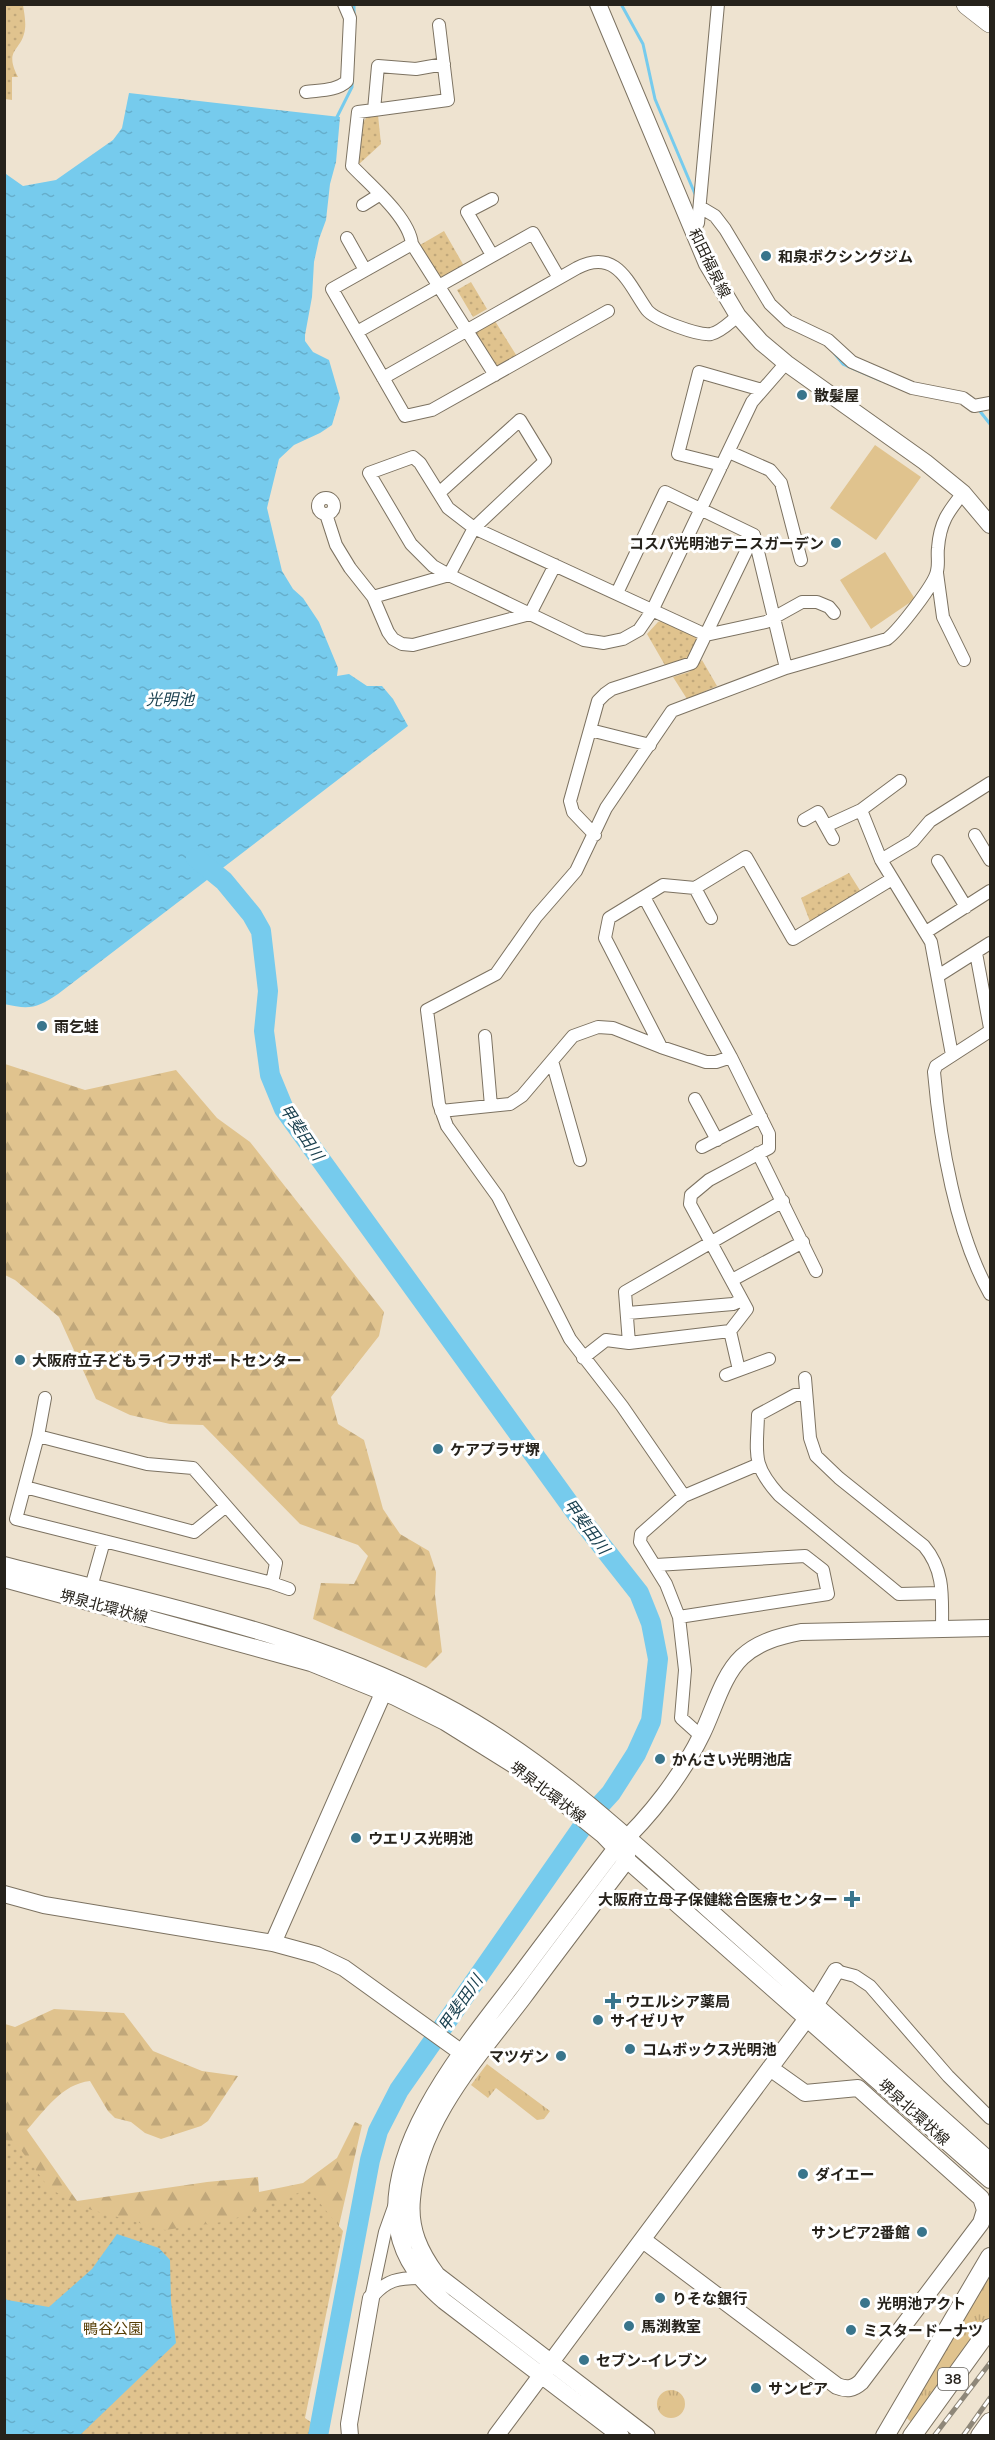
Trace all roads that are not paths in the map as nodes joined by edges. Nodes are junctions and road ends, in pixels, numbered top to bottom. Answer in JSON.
{"nodes":[{"id":1,"x":344,"y":4,"type":"edge"},
{"id":2,"x":598,"y":4,"type":"edge"},
{"id":3,"x":718,"y":4,"type":"edge"},
{"id":4,"x":967,"y":4,"type":"edge"},
{"id":5,"x":990,"y":19,"type":"edge"},
{"id":6,"x":439,"y":25,"type":"dead end"},
{"id":7,"x":444,"y":64,"type":"junction"},
{"id":8,"x":306,"y":92,"type":"dead end"},
{"id":9,"x":374,"y":110,"type":"junction"},
{"id":10,"x":379,"y":195,"type":"junction"},
{"id":11,"x":492,"y":199,"type":"dead end"},
{"id":12,"x":363,"y":205,"type":"dead end"},
{"id":13,"x":700,"y":207,"type":"junction"},
{"id":14,"x":693,"y":230,"type":"junction"},
{"id":15,"x":412,"y":244,"type":"junction"},
{"id":16,"x":347,"y":246,"type":"dead end"},
{"id":17,"x":492,"y":255,"type":"junction"},
{"id":18,"x":365,"y":270,"type":"junction"},
{"id":19,"x":559,"y":278,"type":"junction"},
{"id":20,"x":439,"y":285,"type":"junction"},
{"id":21,"x":608,"y":311,"type":"dead end"},
{"id":22,"x":738,"y":316,"type":"junction"},
{"id":23,"x":466,"y":331,"type":"junction"},
{"id":24,"x":357,"y":332,"type":"junction"},
{"id":25,"x":786,"y":363,"type":"junction"},
{"id":26,"x":495,"y":375,"type":"junction"},
{"id":27,"x":383,"y":378,"type":"junction"},
{"id":28,"x":762,"y":390,"type":"junction"},
{"id":29,"x":990,"y":403,"type":"edge"},
{"id":30,"x":974,"y":406,"type":"junction"},
{"id":31,"x":990,"y":415,"type":"edge"},
{"id":32,"x":729,"y":452,"type":"junction"},
{"id":33,"x":722,"y":465,"type":"junction"},
{"id":34,"x":439,"y":493,"type":"junction"},
{"id":35,"x":963,"y":494,"type":"junction"},
{"id":36,"x":701,"y":509,"type":"junction"},
{"id":37,"x":326,"y":514,"type":"dead end"},
{"id":38,"x":990,"y":525,"type":"edge"},
{"id":39,"x":474,"y":528,"type":"junction"},
{"id":40,"x":754,"y":535,"type":"junction"},
{"id":41,"x":801,"y":560,"type":"dead end"},
{"id":42,"x":555,"y":565,"type":"junction"},
{"id":43,"x":937,"y":573,"type":"junction"},
{"id":44,"x":449,"y":575,"type":"junction"},
{"id":45,"x":616,"y":593,"type":"junction"},
{"id":46,"x":373,"y":597,"type":"junction"},
{"id":47,"x":652,"y":611,"type":"junction"},
{"id":48,"x":834,"y":613,"type":"dead end"},
{"id":49,"x":530,"y":614,"type":"junction"},
{"id":50,"x":775,"y":617,"type":"junction"},
{"id":51,"x":706,"y":635,"type":"junction"},
{"id":52,"x":964,"y":660,"type":"dead end"},
{"id":53,"x":786,"y":668,"type":"junction"},
{"id":54,"x":590,"y":730,"type":"junction"},
{"id":55,"x":650,"y":745,"type":"junction"},
{"id":56,"x":891,"y":783,"type":"dead end"},
{"id":57,"x":990,"y":783,"type":"edge"},
{"id":58,"x":861,"y":810,"type":"junction"},
{"id":59,"x":804,"y":820,"type":"dead end"},
{"id":60,"x":826,"y":826,"type":"junction"},
{"id":61,"x":595,"y":835,"type":"junction"},
{"id":62,"x":975,"y":835,"type":"dead end"},
{"id":63,"x":833,"y":839,"type":"dead end"},
{"id":64,"x":881,"y":860,"type":"junction"},
{"id":65,"x":990,"y":860,"type":"edge"},
{"id":66,"x":938,"y":861,"type":"dead end"},
{"id":67,"x":892,"y":879,"type":"junction"},
{"id":68,"x":695,"y":888,"type":"junction"},
{"id":69,"x":990,"y":891,"type":"edge"},
{"id":70,"x":644,"y":897,"type":"junction"},
{"id":71,"x":966,"y":907,"type":"junction"},
{"id":72,"x":711,"y":918,"type":"dead end"},
{"id":73,"x":926,"y":932,"type":"junction"},
{"id":74,"x":990,"y":943,"type":"edge"},
{"id":75,"x":975,"y":953,"type":"junction"},
{"id":76,"x":938,"y":976,"type":"junction"},
{"id":77,"x":990,"y":1029,"type":"edge"},
{"id":78,"x":485,"y":1036,"type":"dead end"},
{"id":79,"x":661,"y":1047,"type":"junction"},
{"id":80,"x":952,"y":1055,"type":"junction"},
{"id":81,"x":730,"y":1057,"type":"junction"},
{"id":82,"x":552,"y":1061,"type":"junction"},
{"id":83,"x":695,"y":1099,"type":"dead end"},
{"id":84,"x":491,"y":1106,"type":"junction"},
{"id":85,"x":441,"y":1111,"type":"junction"},
{"id":86,"x":760,"y":1117,"type":"junction"},
{"id":87,"x":717,"y":1140,"type":"junction"},
{"id":88,"x":702,"y":1147,"type":"dead end"},
{"id":89,"x":758,"y":1153,"type":"junction"},
{"id":90,"x":580,"y":1160,"type":"dead end"},
{"id":91,"x":783,"y":1201,"type":"junction"},
{"id":92,"x":711,"y":1242,"type":"junction"},
{"id":93,"x":803,"y":1242,"type":"junction"},
{"id":94,"x":816,"y":1270,"type":"dead end"},
{"id":95,"x":732,"y":1280,"type":"junction"},
{"id":96,"x":990,"y":1294,"type":"edge"},
{"id":97,"x":742,"y":1300,"type":"junction"},
{"id":98,"x":628,"y":1313,"type":"junction"},
{"id":99,"x":730,"y":1331,"type":"junction"},
{"id":100,"x":629,"y":1343,"type":"junction"},
{"id":101,"x":583,"y":1358,"type":"junction"},
{"id":102,"x":768,"y":1359,"type":"dead end"},
{"id":103,"x":739,"y":1370,"type":"junction"},
{"id":104,"x":726,"y":1375,"type":"dead end"},
{"id":105,"x":805,"y":1378,"type":"dead end"},
{"id":106,"x":806,"y":1394,"type":"junction"},
{"id":107,"x":45,"y":1398,"type":"dead end"},
{"id":108,"x":38,"y":1436,"type":"junction"},
{"id":109,"x":757,"y":1465,"type":"junction"},
{"id":110,"x":25,"y":1487,"type":"junction"},
{"id":111,"x":684,"y":1496,"type":"junction"},
{"id":112,"x":226,"y":1506,"type":"junction"},
{"id":113,"x":104,"y":1541,"type":"junction"},
{"id":114,"x":4,"y":1565,"type":"edge"},
{"id":115,"x":656,"y":1565,"type":"junction"},
{"id":116,"x":4,"y":1579,"type":"edge"},
{"id":117,"x":272,"y":1583,"type":"junction"},
{"id":118,"x":91,"y":1587,"type":"junction"},
{"id":119,"x":289,"y":1589,"type":"dead end"},
{"id":120,"x":941,"y":1593,"type":"junction"},
{"id":121,"x":678,"y":1617,"type":"junction"},
{"id":122,"x":990,"y":1628,"type":"edge"},
{"id":123,"x":942,"y":1629,"type":"junction"},
{"id":124,"x":387,"y":1686,"type":"junction"},
{"id":125,"x":701,"y":1736,"type":"junction"},
{"id":126,"x":624,"y":1848,"type":"junction"},
{"id":127,"x":4,"y":1894,"type":"edge"},
{"id":128,"x":273,"y":1943,"type":"junction"},
{"id":129,"x":836,"y":1971,"type":"joint"},
{"id":130,"x":812,"y":2012,"type":"junction"},
{"id":131,"x":463,"y":2053,"type":"junction"},
{"id":132,"x":770,"y":2068,"type":"junction"},
{"id":133,"x":990,"y":2118,"type":"edge"},
{"id":134,"x":990,"y":2161,"type":"edge"},
{"id":135,"x":990,"y":2180,"type":"edge"},
{"id":136,"x":397,"y":2197,"type":"junction"},
{"id":137,"x":643,"y":2240,"type":"junction"},
{"id":138,"x":990,"y":2257,"type":"edge"},
{"id":139,"x":419,"y":2278,"type":"junction"},
{"id":140,"x":371,"y":2298,"type":"junction"},
{"id":141,"x":990,"y":2328,"type":"edge"},
{"id":142,"x":551,"y":2362,"type":"junction"},
{"id":143,"x":541,"y":2377,"type":"junction"},
{"id":144,"x":990,"y":2422,"type":"edge"},
{"id":145,"x":914,"y":2433,"type":"edge"},
{"id":146,"x":617,"y":2434,"type":"edge"},
{"id":147,"x":350,"y":2436,"type":"edge"},
{"id":148,"x":496,"y":2436,"type":"edge"},
{"id":149,"x":647,"y":2436,"type":"edge"},
{"id":150,"x":885,"y":2436,"type":"edge"},
{"id":151,"x":980,"y":2436,"type":"edge"}],
"edges":[{"from":1,"to":8,"type":"street"},
{"from":2,"to":14,"type":"street","name":"和田福泉線"},
{"from":3,"to":13,"type":"street"},
{"from":4,"to":5,"type":"highway"},
{"from":6,"to":7,"type":"street"},
{"from":7,"to":9,"type":"street"},
{"from":7,"to":9,"type":"street"},
{"from":9,"to":10,"type":"street"},
{"from":10,"to":12,"type":"street"},
{"from":10,"to":15,"type":"street"},
{"from":11,"to":17,"type":"street"},
{"from":13,"to":14,"type":"street"},
{"from":13,"to":30,"type":"street"},
{"from":14,"to":22,"type":"street","name":"和田福泉線"},
{"from":15,"to":18,"type":"street"},
{"from":15,"to":20,"type":"street"},
{"from":16,"to":18,"type":"street"},
{"from":17,"to":19,"type":"street"},
{"from":17,"to":20,"type":"street"},
{"from":18,"to":24,"type":"street"},
{"from":19,"to":22,"type":"street"},
{"from":19,"to":23,"type":"street"},
{"from":20,"to":23,"type":"street"},
{"from":20,"to":24,"type":"street"},
{"from":21,"to":26,"type":"street"},
{"from":22,"to":25,"type":"street","name":"和田福泉線"},
{"from":23,"to":26,"type":"street"},
{"from":23,"to":27,"type":"street"},
{"from":24,"to":27,"type":"street"},
{"from":25,"to":28,"type":"street"},
{"from":25,"to":35,"type":"street","name":"和田福泉線"},
{"from":26,"to":27,"type":"street"},
{"from":28,"to":32,"type":"street"},
{"from":28,"to":33,"type":"street"},
{"from":29,"to":30,"type":"street"},
{"from":30,"to":31,"type":"street"},
{"from":32,"to":33,"type":"street"},
{"from":32,"to":41,"type":"street"},
{"from":33,"to":36,"type":"street"},
{"from":34,"to":39,"type":"street"},
{"from":34,"to":39,"type":"street"},
{"from":34,"to":44,"type":"street"},
{"from":35,"to":38,"type":"street","name":"和田福泉線"},
{"from":35,"to":43,"type":"street"},
{"from":36,"to":40,"type":"street"},
{"from":36,"to":45,"type":"street"},
{"from":36,"to":47,"type":"street"},
{"from":37,"to":46,"type":"street"},
{"from":39,"to":42,"type":"street"},
{"from":39,"to":44,"type":"street"},
{"from":40,"to":50,"type":"street"},
{"from":40,"to":51,"type":"street"},
{"from":42,"to":45,"type":"street"},
{"from":42,"to":49,"type":"street"},
{"from":43,"to":52,"type":"street"},
{"from":43,"to":53,"type":"street"},
{"from":44,"to":46,"type":"street"},
{"from":44,"to":49,"type":"street"},
{"from":45,"to":47,"type":"street"},
{"from":46,"to":49,"type":"street"},
{"from":47,"to":49,"type":"street"},
{"from":47,"to":51,"type":"street"},
{"from":48,"to":50,"type":"street"},
{"from":50,"to":51,"type":"street"},
{"from":50,"to":53,"type":"street"},
{"from":51,"to":54,"type":"street"},
{"from":53,"to":55,"type":"street"},
{"from":54,"to":55,"type":"street"},
{"from":54,"to":61,"type":"street"},
{"from":55,"to":61,"type":"street"},
{"from":56,"to":58,"type":"street"},
{"from":57,"to":64,"type":"street"},
{"from":58,"to":60,"type":"street"},
{"from":58,"to":64,"type":"street"},
{"from":59,"to":60,"type":"street"},
{"from":60,"to":63,"type":"street"},
{"from":61,"to":85,"type":"street"},
{"from":62,"to":65,"type":"street"},
{"from":64,"to":67,"type":"street"},
{"from":66,"to":71,"type":"street"},
{"from":67,"to":68,"type":"street"},
{"from":67,"to":73,"type":"street"},
{"from":68,"to":70,"type":"street"},
{"from":68,"to":72,"type":"street"},
{"from":69,"to":71,"type":"street"},
{"from":70,"to":79,"type":"street"},
{"from":70,"to":81,"type":"street"},
{"from":71,"to":73,"type":"street"},
{"from":73,"to":76,"type":"street"},
{"from":74,"to":75,"type":"street"},
{"from":75,"to":76,"type":"street"},
{"from":75,"to":77,"type":"street"},
{"from":76,"to":80,"type":"street"},
{"from":77,"to":80,"type":"street"},
{"from":78,"to":84,"type":"street"},
{"from":79,"to":81,"type":"street"},
{"from":79,"to":82,"type":"street"},
{"from":80,"to":96,"type":"street"},
{"from":81,"to":86,"type":"street"},
{"from":82,"to":84,"type":"street"},
{"from":82,"to":90,"type":"street"},
{"from":83,"to":87,"type":"street"},
{"from":84,"to":85,"type":"street"},
{"from":85,"to":101,"type":"street"},
{"from":86,"to":87,"type":"street"},
{"from":86,"to":89,"type":"street"},
{"from":87,"to":88,"type":"street"},
{"from":89,"to":91,"type":"street"},
{"from":89,"to":92,"type":"street"},
{"from":91,"to":92,"type":"street"},
{"from":91,"to":93,"type":"street"},
{"from":92,"to":95,"type":"street"},
{"from":92,"to":98,"type":"street"},
{"from":93,"to":94,"type":"street"},
{"from":93,"to":95,"type":"street"},
{"from":95,"to":97,"type":"street"},
{"from":97,"to":98,"type":"street"},
{"from":97,"to":99,"type":"street"},
{"from":98,"to":100,"type":"street"},
{"from":99,"to":100,"type":"street"},
{"from":99,"to":103,"type":"street"},
{"from":100,"to":101,"type":"street"},
{"from":101,"to":111,"type":"street"},
{"from":102,"to":103,"type":"street"},
{"from":103,"to":104,"type":"street"},
{"from":105,"to":106,"type":"street"},
{"from":106,"to":109,"type":"street"},
{"from":106,"to":120,"type":"street"},
{"from":107,"to":108,"type":"street"},
{"from":108,"to":110,"type":"street"},
{"from":108,"to":112,"type":"street"},
{"from":109,"to":111,"type":"street"},
{"from":109,"to":120,"type":"street"},
{"from":110,"to":112,"type":"street"},
{"from":110,"to":113,"type":"street"},
{"from":111,"to":115,"type":"street"},
{"from":112,"to":117,"type":"street"},
{"from":113,"to":117,"type":"street"},
{"from":113,"to":118,"type":"street"},
{"from":114,"to":118,"type":"street","name":"堺泉北環状線"},
{"from":115,"to":121,"type":"street"},
{"from":115,"to":121,"type":"street"},
{"from":116,"to":124,"type":"street","name":"堺泉北環状線"},
{"from":117,"to":119,"type":"street"},
{"from":118,"to":124,"type":"street","name":"堺泉北環状線"},
{"from":120,"to":123,"type":"street"},
{"from":121,"to":125,"type":"street"},
{"from":122,"to":123,"type":"street"},
{"from":123,"to":125,"type":"street"},
{"from":124,"to":126,"type":"street","name":"堺泉北環状線"},
{"from":124,"to":128,"type":"street"},
{"from":125,"to":126,"type":"street"},
{"from":126,"to":130,"type":"street","name":"堺泉北環状線"},
{"from":126,"to":131,"type":"street"},
{"from":127,"to":128,"type":"street"},
{"from":128,"to":131,"type":"street"},
{"from":129,"to":130,"type":"street"},
{"from":129,"to":133,"type":"street"},
{"from":130,"to":132,"type":"street"},
{"from":130,"to":134,"type":"street","name":"堺泉北環状線"},
{"from":130,"to":135,"type":"street","name":"堺泉北環状線"},
{"from":131,"to":136,"type":"street"},
{"from":131,"to":142,"type":"street"},
{"from":132,"to":137,"type":"street"},
{"from":132,"to":137,"type":"street"},
{"from":136,"to":139,"type":"street"},
{"from":136,"to":140,"type":"street"},
{"from":137,"to":142,"type":"street"},
{"from":138,"to":150,"type":"main road"},
{"from":139,"to":140,"type":"street"},
{"from":139,"to":143,"type":"street"},
{"from":140,"to":147,"type":"street"},
{"from":141,"to":145,"type":"main road","number":"38"},
{"from":142,"to":143,"type":"street"},
{"from":142,"to":149,"type":"street"},
{"from":143,"to":146,"type":"street"},
{"from":143,"to":148,"type":"street"},
{"from":144,"to":151,"type":"main road"}]}
